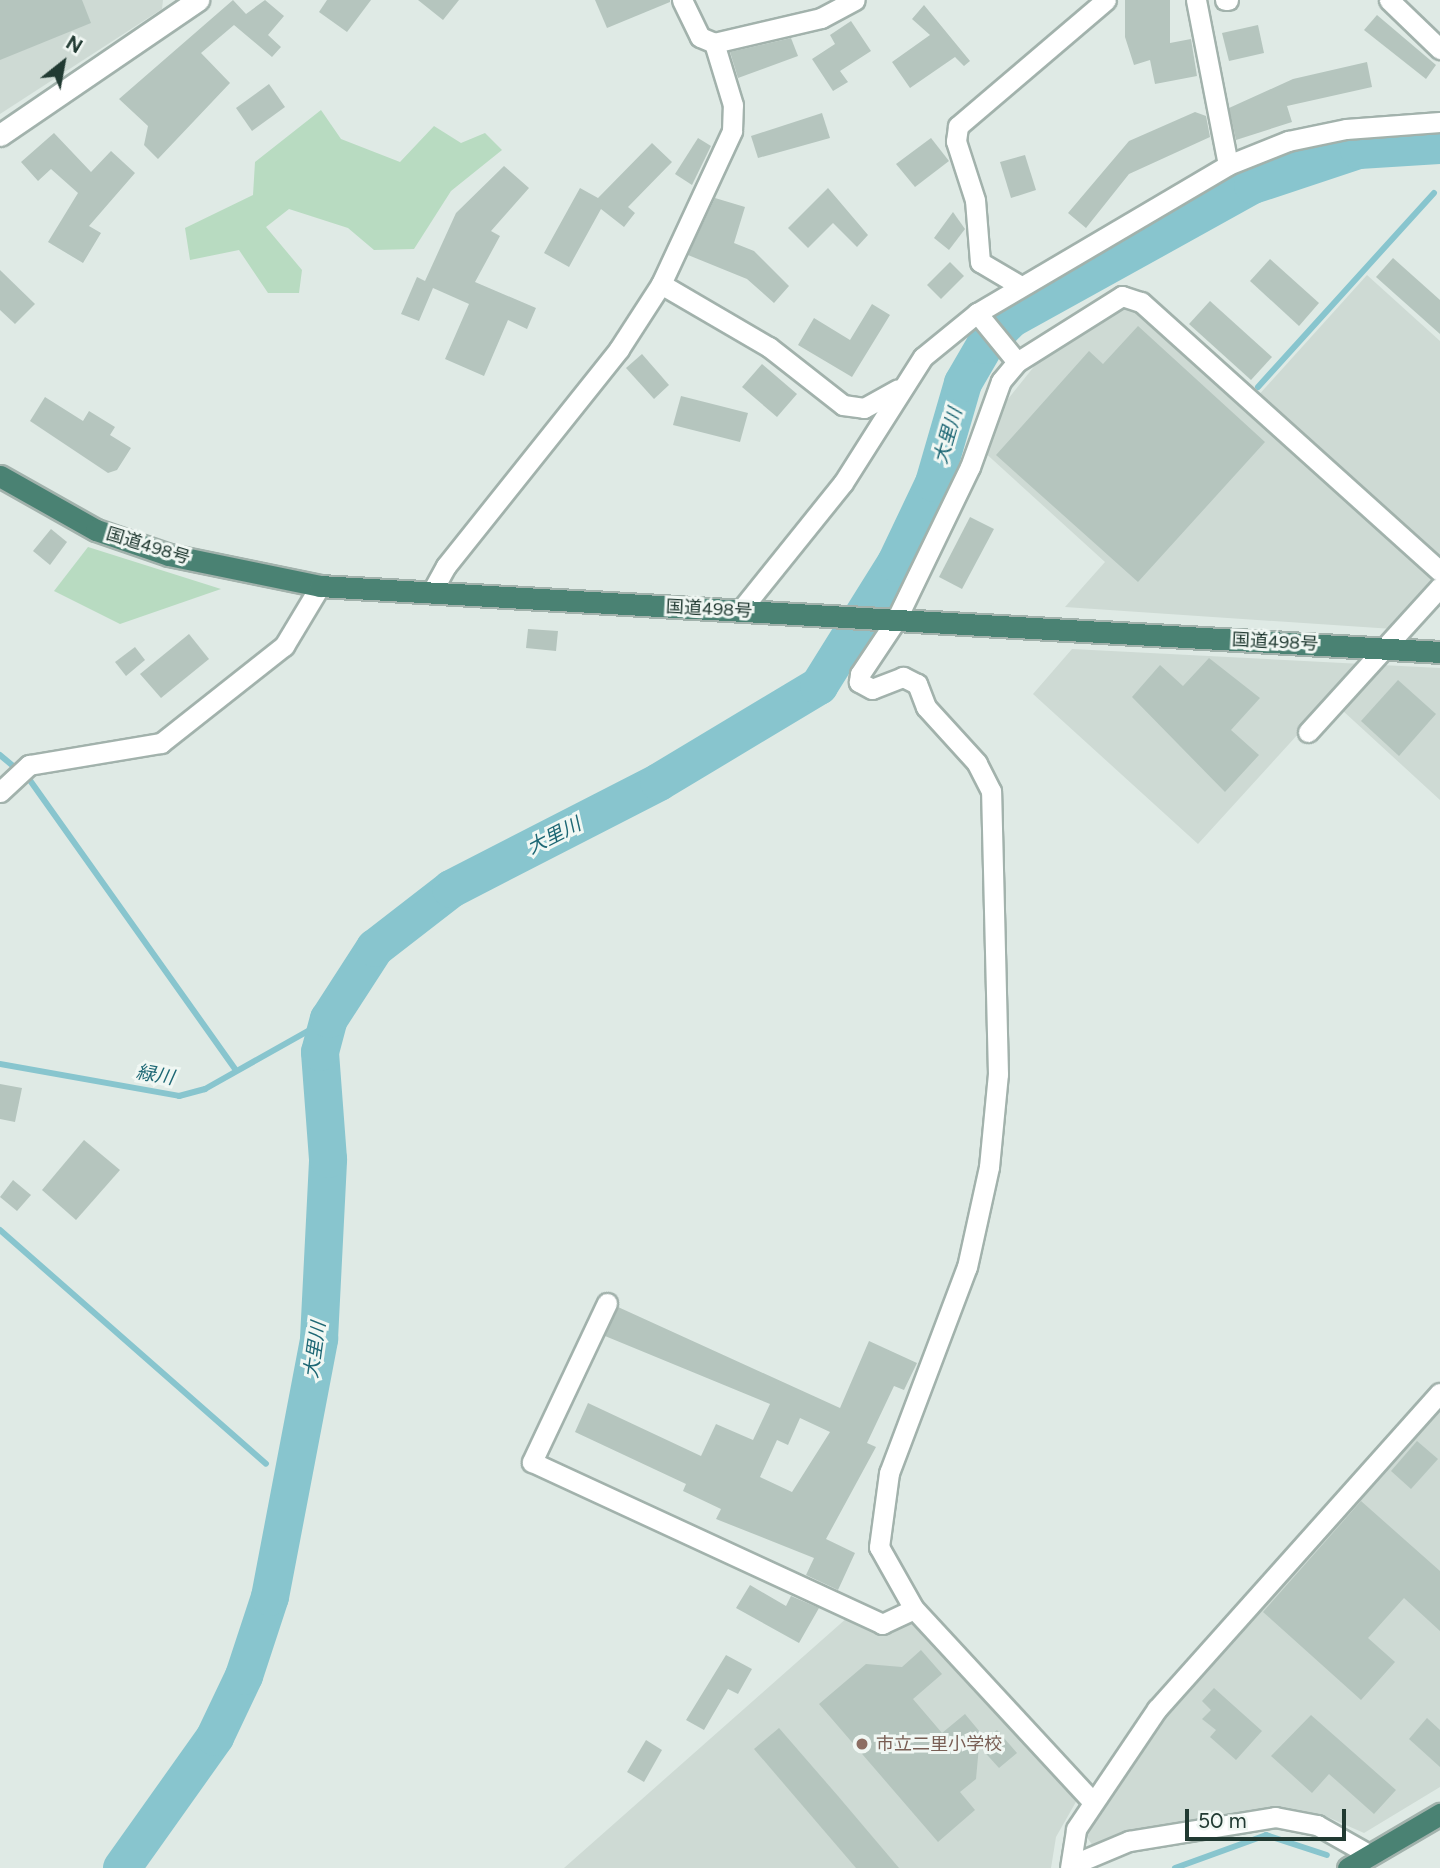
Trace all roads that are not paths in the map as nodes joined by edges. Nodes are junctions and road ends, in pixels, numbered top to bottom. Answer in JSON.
{"nodes":[{"id":1,"x":198,"y":0,"type":"edge"},
{"id":2,"x":682,"y":0,"type":"edge"},
{"id":3,"x":855,"y":0,"type":"edge"},
{"id":4,"x":1106,"y":0,"type":"edge"},
{"id":5,"x":1196,"y":0,"type":"edge"},
{"id":6,"x":1389,"y":0,"type":"edge"},
{"id":7,"x":715,"y":43,"type":"junction"},
{"id":8,"x":1440,"y":49,"type":"edge"},
{"id":9,"x":1440,"y":122,"type":"edge"},
{"id":10,"x":0,"y":135,"type":"edge"},
{"id":11,"x":1228,"y":165,"type":"junction"},
{"id":12,"x":661,"y":284,"type":"junction"},
{"id":13,"x":1019,"y":285,"type":"junction"},
{"id":14,"x":977,"y":313,"type":"junction"},
{"id":15,"x":1017,"y":362,"type":"junction"},
{"id":16,"x":897,"y":390,"type":"junction"},
{"id":17,"x":0,"y":476,"type":"edge"},
{"id":18,"x":1440,"y":571,"type":"edge"},
{"id":19,"x":320,"y":586,"type":"junction"},
{"id":20,"x":1440,"y":587,"type":"edge"},
{"id":21,"x":431,"y":593,"type":"junction"},
{"id":22,"x":740,"y":611,"type":"junction"},
{"id":23,"x":896,"y":620,"type":"junction"},
{"id":24,"x":1384,"y":648,"type":"junction"},
{"id":25,"x":1440,"y":652,"type":"edge"},
{"id":26,"x":1308,"y":732,"type":"dead end"},
{"id":27,"x":14,"y":770,"type":"edge"},
{"id":28,"x":0,"y":792,"type":"edge"},
{"id":29,"x":607,"y":1303,"type":"dead end"},
{"id":30,"x":1440,"y":1393,"type":"edge"},
{"id":31,"x":914,"y":1609,"type":"junction"},
{"id":32,"x":1092,"y":1801,"type":"junction"},
{"id":33,"x":1440,"y":1814,"type":"edge"},
{"id":34,"x":1370,"y":1856,"type":"junction"},
{"id":35,"x":1072,"y":1866,"type":"edge"},
{"id":36,"x":1348,"y":1868,"type":"edge"}],
"edges":[{"from":1,"to":10,"type":"street"},
{"from":2,"to":7,"type":"street"},
{"from":3,"to":7,"type":"street"},
{"from":4,"to":13,"type":"street"},
{"from":5,"to":11,"type":"street"},
{"from":6,"to":8,"type":"street"},
{"from":7,"to":12,"type":"street"},
{"from":9,"to":11,"type":"street"},
{"from":11,"to":13,"type":"street"},
{"from":12,"to":16,"type":"street"},
{"from":12,"to":21,"type":"street"},
{"from":13,"to":14,"type":"street"},
{"from":14,"to":15,"type":"street"},
{"from":14,"to":16,"type":"street"},
{"from":15,"to":18,"type":"street"},
{"from":15,"to":23,"type":"street"},
{"from":16,"to":22,"type":"street"},
{"from":17,"to":19,"type":"highway","name":"国道498号"},
{"from":19,"to":21,"type":"highway","name":"国道498号"},
{"from":19,"to":27,"type":"street"},
{"from":20,"to":24,"type":"street"},
{"from":21,"to":22,"type":"highway","name":"国道498号"},
{"from":22,"to":23,"type":"highway","name":"国道498号"},
{"from":23,"to":24,"type":"highway","name":"国道498号"},
{"from":23,"to":31,"type":"street"},
{"from":24,"to":25,"type":"highway","name":"国道498号"},
{"from":24,"to":26,"type":"street"},
{"from":27,"to":28,"type":"street"},
{"from":29,"to":31,"type":"street"},
{"from":30,"to":32,"type":"street"},
{"from":31,"to":32,"type":"street"},
{"from":32,"to":35,"type":"street"},
{"from":33,"to":34,"type":"highway"},
{"from":34,"to":35,"type":"street"},
{"from":34,"to":36,"type":"highway"}]}
